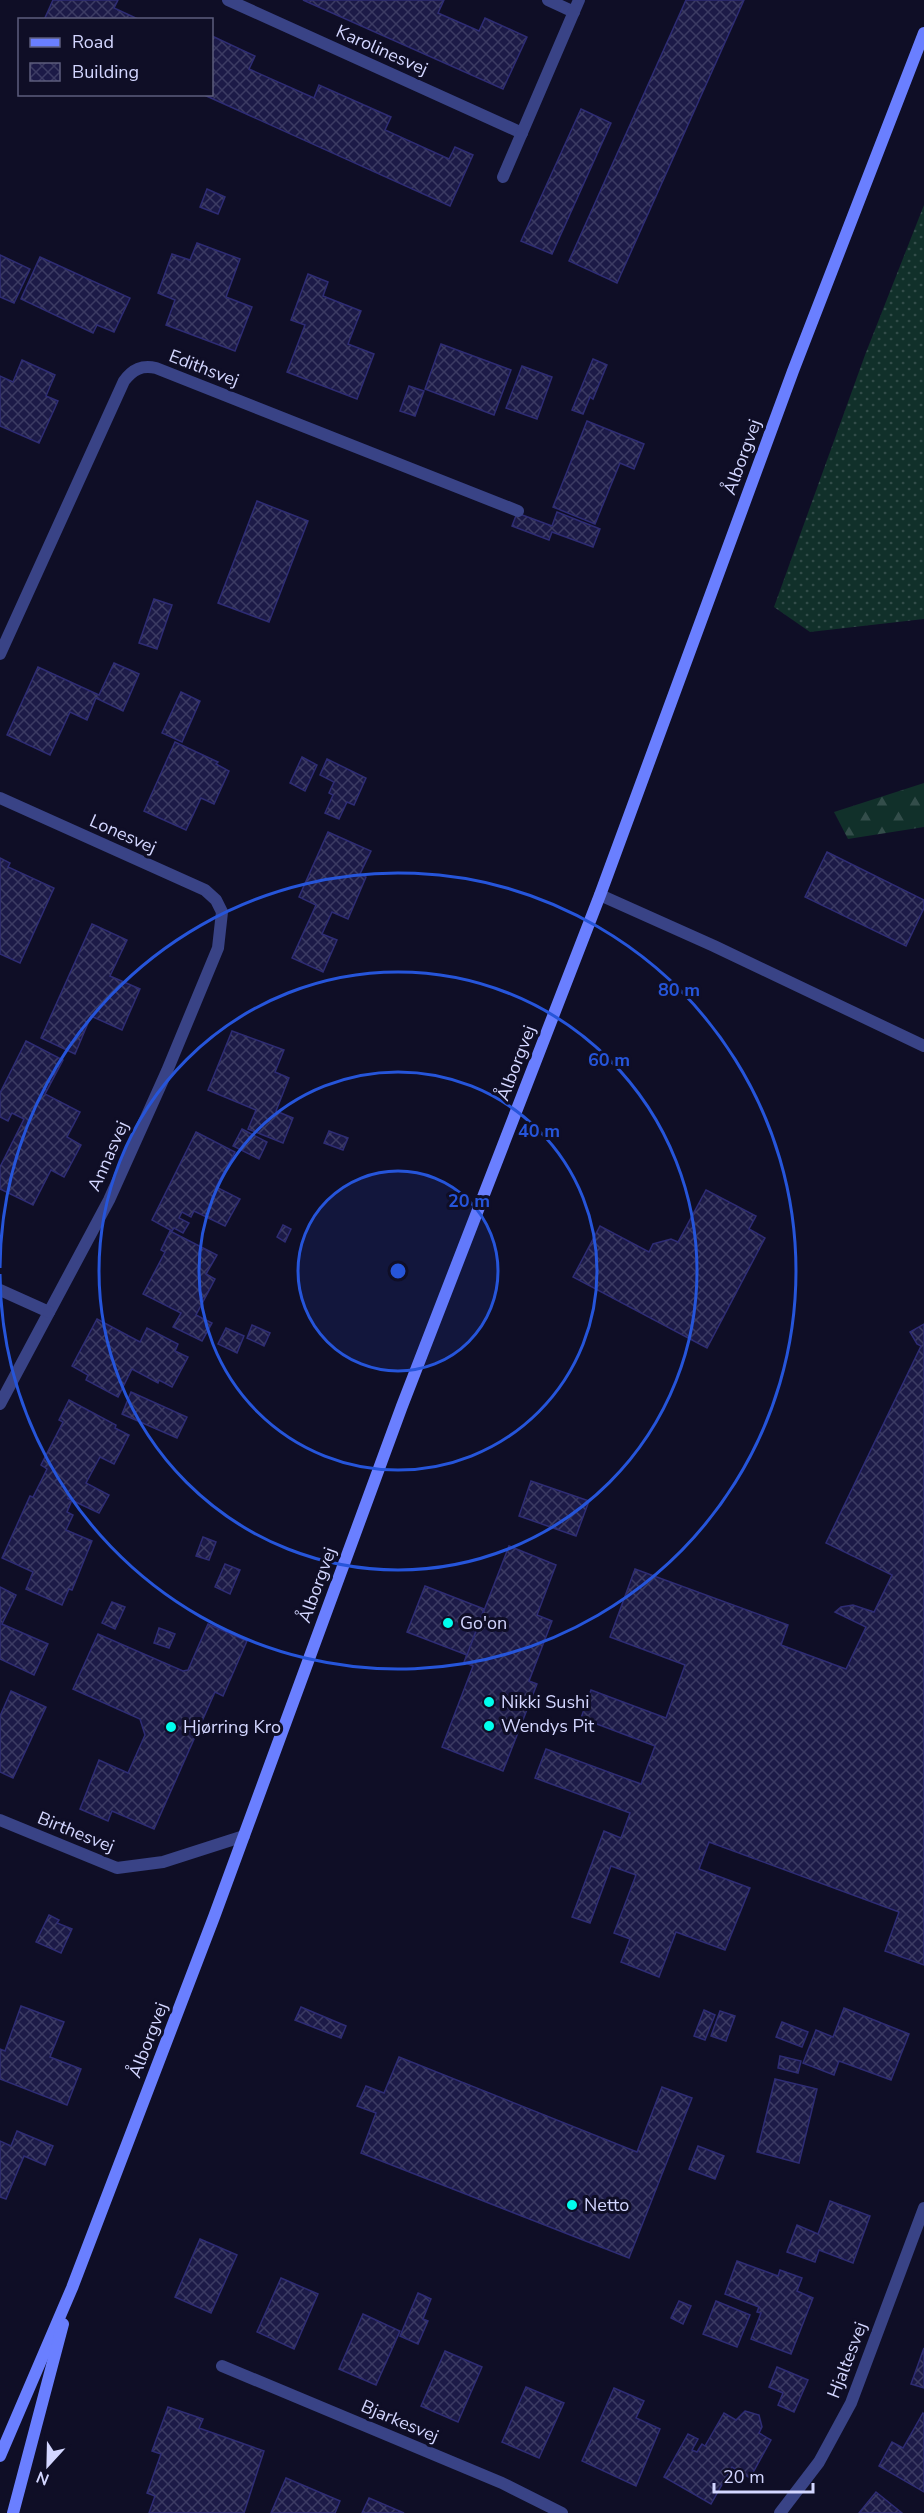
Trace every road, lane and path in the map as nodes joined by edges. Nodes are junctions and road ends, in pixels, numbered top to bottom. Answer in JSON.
{"nodes":[{"id":1,"x":228,"y":0,"type":"edge"},
{"id":2,"x":548,"y":0,"type":"edge"},
{"id":3,"x":577,"y":6,"type":"edge"},
{"id":4,"x":924,"y":33,"type":"edge"},
{"id":5,"x":522,"y":133,"type":"junction"},
{"id":6,"x":503,"y":177,"type":"dead end"},
{"id":7,"x":518,"y":511,"type":"dead end"},
{"id":8,"x":0,"y":654,"type":"edge"},
{"id":9,"x":0,"y":798,"type":"edge"},
{"id":10,"x":600,"y":896,"type":"junction"},
{"id":11,"x":222,"y":912,"type":"joint"},
{"id":12,"x":924,"y":1046,"type":"edge"},
{"id":13,"x":0,"y":1290,"type":"edge"},
{"id":14,"x":49,"y":1312,"type":"junction"},
{"id":15,"x":0,"y":1404,"type":"edge"},
{"id":16,"x":0,"y":1820,"type":"edge"},
{"id":17,"x":244,"y":1836,"type":"junction"},
{"id":18,"x":924,"y":2208,"type":"edge"},
{"id":19,"x":72,"y":2288,"type":"junction"},
{"id":20,"x":222,"y":2366,"type":"dead end"},
{"id":21,"x":0,"y":2456,"type":"edge"},
{"id":22,"x":13,"y":2513,"type":"edge"},
{"id":23,"x":562,"y":2513,"type":"edge"},
{"id":24,"x":780,"y":2513,"type":"edge"}],
"edges":[{"from":1,"to":5,"type":"street","name":"Karolinesvej"},
{"from":2,"to":3,"type":"street"},
{"from":3,"to":5,"type":"street"},
{"from":4,"to":10,"type":"main road","name":"Ålborgvej"},
{"from":5,"to":6,"type":"street"},
{"from":7,"to":8,"type":"street","name":"Edithsvej"},
{"from":9,"to":11,"type":"street","name":"Lonesvej"},
{"from":10,"to":12,"type":"street"},
{"from":10,"to":17,"type":"main road","name":"Ålborgvej"},
{"from":11,"to":14,"type":"street","name":"Annasvej"},
{"from":13,"to":14,"type":"street"},
{"from":14,"to":15,"type":"street","name":"Annasvej"},
{"from":16,"to":17,"type":"street","name":"Birthesvej"},
{"from":17,"to":19,"type":"main road","name":"Ålborgvej"},
{"from":18,"to":24,"type":"street","name":"Hjaltesvej"},
{"from":19,"to":21,"type":"main road","name":"Ålborgvej"},
{"from":19,"to":22,"type":"main road","name":"Ålborgvej"},
{"from":20,"to":23,"type":"street","name":"Bjarkesvej"}]}
